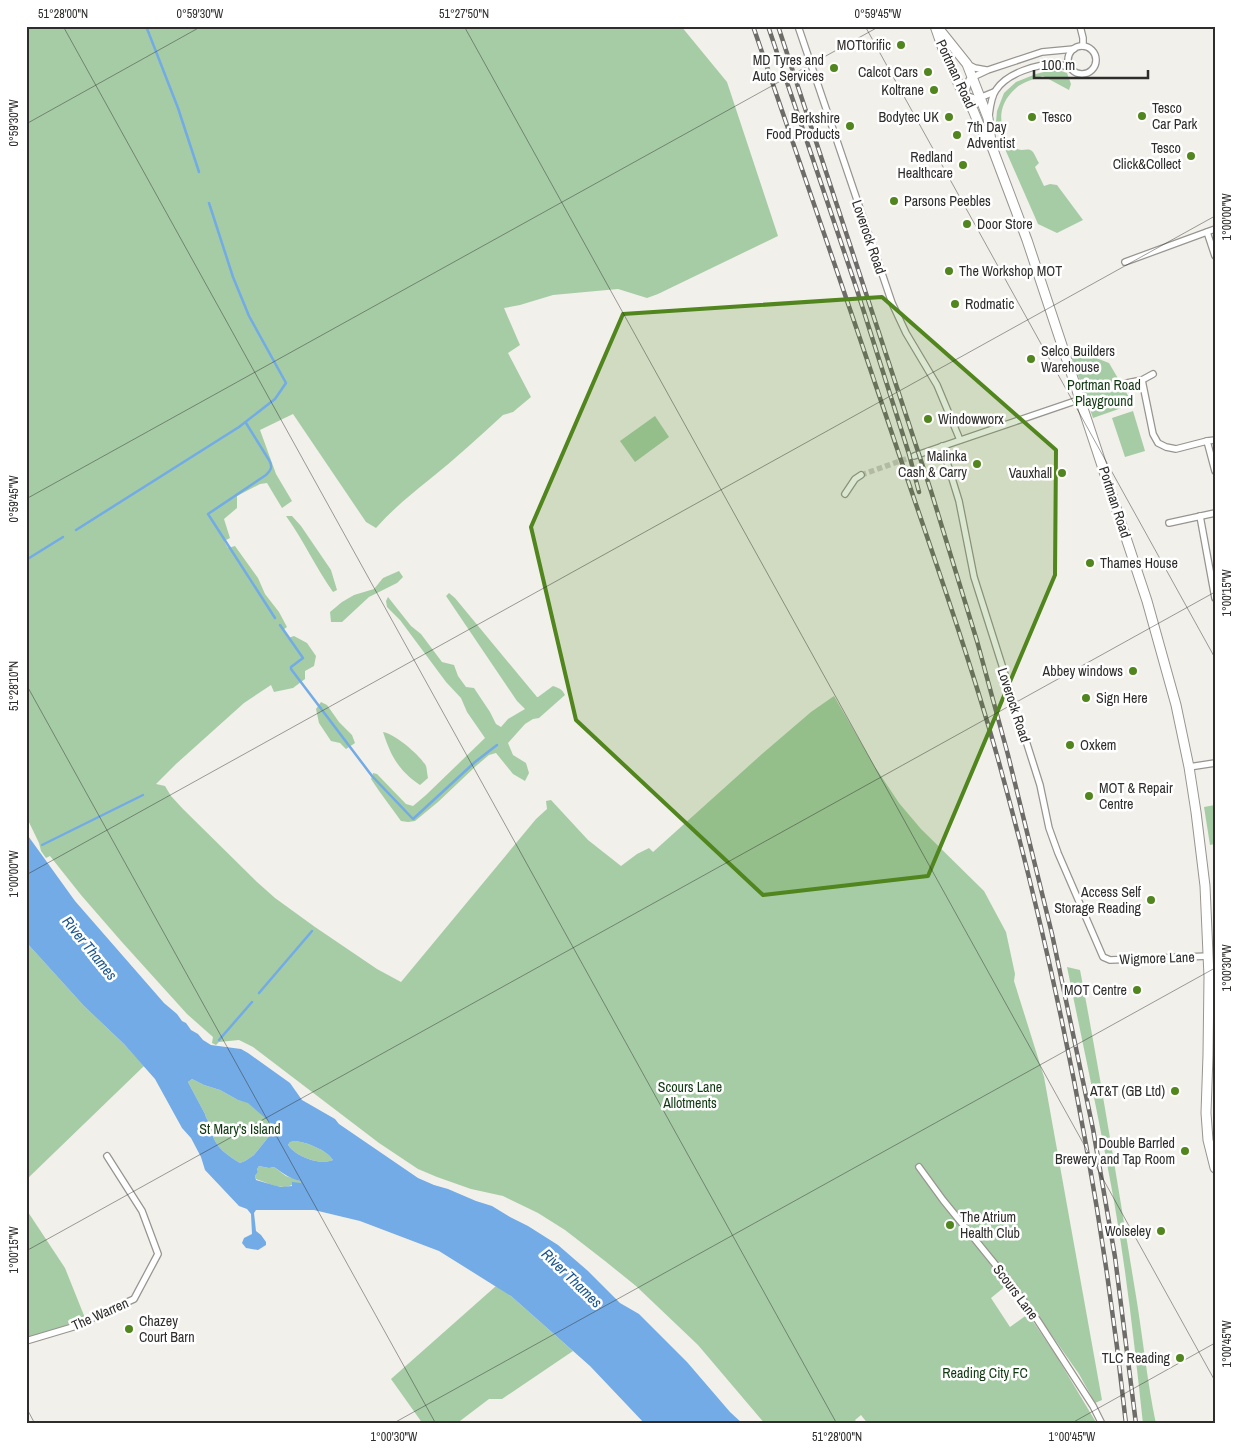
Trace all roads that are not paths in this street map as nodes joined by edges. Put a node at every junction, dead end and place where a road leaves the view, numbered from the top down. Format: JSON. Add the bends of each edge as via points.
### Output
{"nodes":[{"id":1,"x":798,"y":26,"type":"edge"},
{"id":2,"x":936,"y":26,"type":"edge"},
{"id":3,"x":1080,"y":26,"type":"edge"},
{"id":4,"x":1083,"y":46,"type":"junction"},
{"id":5,"x":1074,"y":49,"type":"junction"},
{"id":6,"x":967,"y":64,"type":"junction"},
{"id":7,"x":1070,"y":68,"type":"junction"},
{"id":8,"x":988,"y":70,"type":"junction"},
{"id":9,"x":971,"y":78,"type":"junction"},
{"id":10,"x":994,"y":92,"type":"junction"},
{"id":11,"x":966,"y":95,"type":"junction"},
{"id":12,"x":981,"y":98,"type":"junction"},
{"id":13,"x":988,"y":118,"type":"junction"},
{"id":14,"x":992,"y":147,"type":"junction"},
{"id":15,"x":1215,"y":229,"type":"edge"},
{"id":16,"x":1207,"y":232,"type":"junction"},
{"id":17,"x":1215,"y":256,"type":"edge"},
{"id":18,"x":1125,"y":262,"type":"dead end"},
{"id":19,"x":1152,"y":374,"type":"dead end"},
{"id":20,"x":1142,"y":380,"type":"junction"},
{"id":21,"x":1127,"y":383,"type":"dead end"},
{"id":22,"x":1081,"y":399,"type":"junction"},
{"id":23,"x":960,"y":440,"type":"junction"},
{"id":24,"x":1215,"y":440,"type":"edge"},
{"id":25,"x":1207,"y":442,"type":"junction"},
{"id":26,"x":942,"y":446,"type":"junction"},
{"id":27,"x":914,"y":456,"type":"tunnel mouth"},
{"id":28,"x":1215,"y":471,"type":"edge"},
{"id":29,"x":861,"y":475,"type":"tunnel mouth"},
{"id":30,"x":845,"y":494,"type":"dead end"},
{"id":31,"x":1215,"y":513,"type":"edge"},
{"id":32,"x":1200,"y":516,"type":"junction"},
{"id":33,"x":1169,"y":523,"type":"dead end"},
{"id":34,"x":1215,"y":598,"type":"edge"},
{"id":35,"x":1215,"y":763,"type":"edge"},
{"id":36,"x":1189,"y":767,"type":"junction"},
{"id":37,"x":1209,"y":956,"type":"junction"},
{"id":38,"x":1103,"y":958,"type":"joint"},
{"id":39,"x":107,"y":1156,"type":"dead end"},
{"id":40,"x":918,"y":1167,"type":"dead end"},
{"id":41,"x":1215,"y":1168,"type":"edge"},
{"id":42,"x":26,"y":1340,"type":"edge"},
{"id":43,"x":1102,"y":1424,"type":"edge"}],
"edges":[{"from":1,"to":23,"type":"street","name":"Loverock Road","via":[[892,303],[937,385]]},
{"from":2,"to":6,"type":"street","name":"Portman Road"},
{"from":2,"to":11,"type":"street","name":"Portman Road"},
{"from":3,"to":4,"type":"street"},
{"from":4,"to":5,"type":"street"},
{"from":4,"to":7,"type":"street","via":[[1094,55],[1094,67],[1084,74]]},
{"from":5,"to":7,"type":"street","via":[[1069,56]]},
{"from":5,"to":8,"type":"street","via":[[1042,52]]},
{"from":6,"to":8,"type":"street"},
{"from":6,"to":9,"type":"street","name":"Portman Road"},
{"from":7,"to":10,"type":"street","via":[[1058,64],[1024,70],[1012,75]]},
{"from":8,"to":9,"type":"street"},
{"from":9,"to":11,"type":"street"},
{"from":9,"to":12,"type":"street","name":"Portman Road"},
{"from":10,"to":12,"type":"street"},
{"from":10,"to":13,"type":"street"},
{"from":11,"to":12,"type":"street"},
{"from":11,"to":14,"type":"street","name":"Portman Road"},
{"from":12,"to":13,"type":"street","name":"Portman Road"},
{"from":13,"to":14,"type":"street","name":"Portman Road"},
{"from":14,"to":22,"type":"street","name":"Portman Road"},
{"from":15,"to":16,"type":"street"},
{"from":16,"to":17,"type":"street"},
{"from":16,"to":18,"type":"street"},
{"from":19,"to":20,"type":"street"},
{"from":20,"to":21,"type":"street"},
{"from":20,"to":25,"type":"street","via":[[1158,443],[1176,449]]},
{"from":22,"to":23,"type":"street"},
{"from":22,"to":36,"type":"street","name":"Portman Road","via":[[1157,631]]},
{"from":23,"to":26,"type":"street"},
{"from":24,"to":25,"type":"street"},
{"from":25,"to":28,"type":"street"},
{"from":26,"to":27,"type":"street"},
{"from":26,"to":38,"type":"street","name":"Loverock Road","via":[[959,501],[974,576],[1040,785],[1049,828]]},
{"from":29,"to":30,"type":"street"},
{"from":31,"to":32,"type":"street"},
{"from":32,"to":33,"type":"street"},
{"from":32,"to":34,"type":"street"},
{"from":35,"to":36,"type":"street"},
{"from":36,"to":37,"type":"street","name":"Portman Road","via":[[1202,852]]},
{"from":37,"to":38,"type":"street","name":"Wigmore Lane"},
{"from":37,"to":41,"type":"street","name":"Wigmore Lane","via":[[1206,1113]]},
{"from":39,"to":42,"type":"street","name":"The Warren","via":[[142,1211],[158,1254],[134,1299],[73,1327]]},
{"from":40,"to":43,"type":"street","name":"Scours Lane","via":[[1016,1290]]}]}
